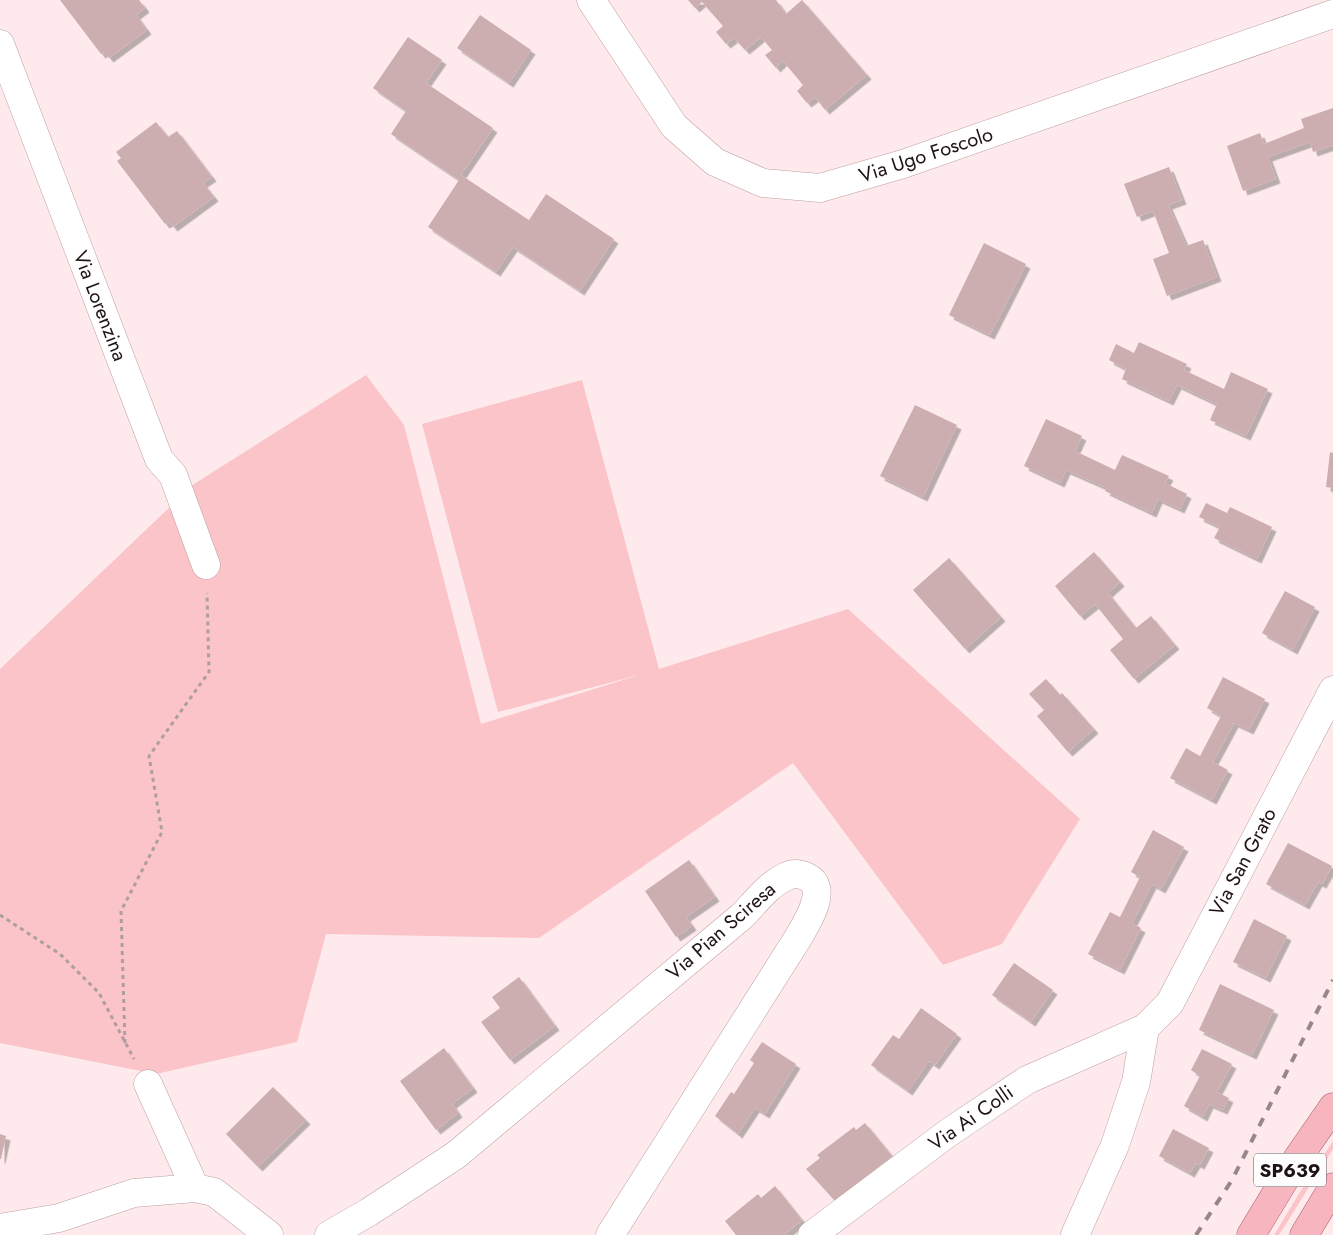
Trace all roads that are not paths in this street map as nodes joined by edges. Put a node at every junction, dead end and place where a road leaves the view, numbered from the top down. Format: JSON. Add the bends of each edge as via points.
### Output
{"nodes":[{"id":1,"x":591,"y":0,"type":"edge"},
{"id":2,"x":1332,"y":16,"type":"edge"},
{"id":3,"x":0,"y":44,"type":"edge"},
{"id":4,"x":206,"y":565,"type":"road end"},
{"id":5,"x":1333,"y":690,"type":"edge"},
{"id":6,"x":1145,"y":1028,"type":"junction"},
{"id":7,"x":148,"y":1084,"type":"road end"},
{"id":8,"x":1333,"y":1107,"type":"edge"},
{"id":9,"x":1333,"y":1187,"type":"edge"},
{"id":10,"x":195,"y":1188,"type":"junction"},
{"id":11,"x":0,"y":1228,"type":"edge"},
{"id":12,"x":269,"y":1235,"type":"edge"},
{"id":13,"x":328,"y":1235,"type":"edge"},
{"id":14,"x":610,"y":1235,"type":"edge"},
{"id":15,"x":812,"y":1235,"type":"edge"},
{"id":16,"x":1075,"y":1235,"type":"edge"},
{"id":17,"x":1251,"y":1235,"type":"edge"},
{"id":18,"x":1304,"y":1235,"type":"edge"}],
"edges":[{"from":1,"to":2,"type":"street","name":"Via Ugo Foscolo","via":[[674,126],[715,162],[763,183],[820,188],[903,164]]},
{"from":3,"to":4,"type":"street","name":"Via Lorenzina","via":[[159,459],[173,475]]},
{"from":5,"to":6,"type":"street","name":"Via San Grato","via":[[1170,1003]]},
{"from":6,"to":15,"type":"street","name":"Via Ai Colli","via":[[1027,1080],[948,1132]]},
{"from":6,"to":16,"type":"street","via":[[1136,1082],[1116,1145]]},
{"from":7,"to":10,"type":"street"},
{"from":8,"to":17,"type":"main road","number":"SP639"},
{"from":9,"to":18,"type":"main road","number":"SP639"},
{"from":10,"to":11,"type":"street","via":[[134,1193],[59,1218]]},
{"from":10,"to":12,"type":"street","via":[[214,1192]]},
{"from":13,"to":14,"type":"street","name":"Via Pian Sciresa","via":[[456,1154],[742,916],[775,883],[799,873],[810,878],[817,891],[814,910]]}]}
